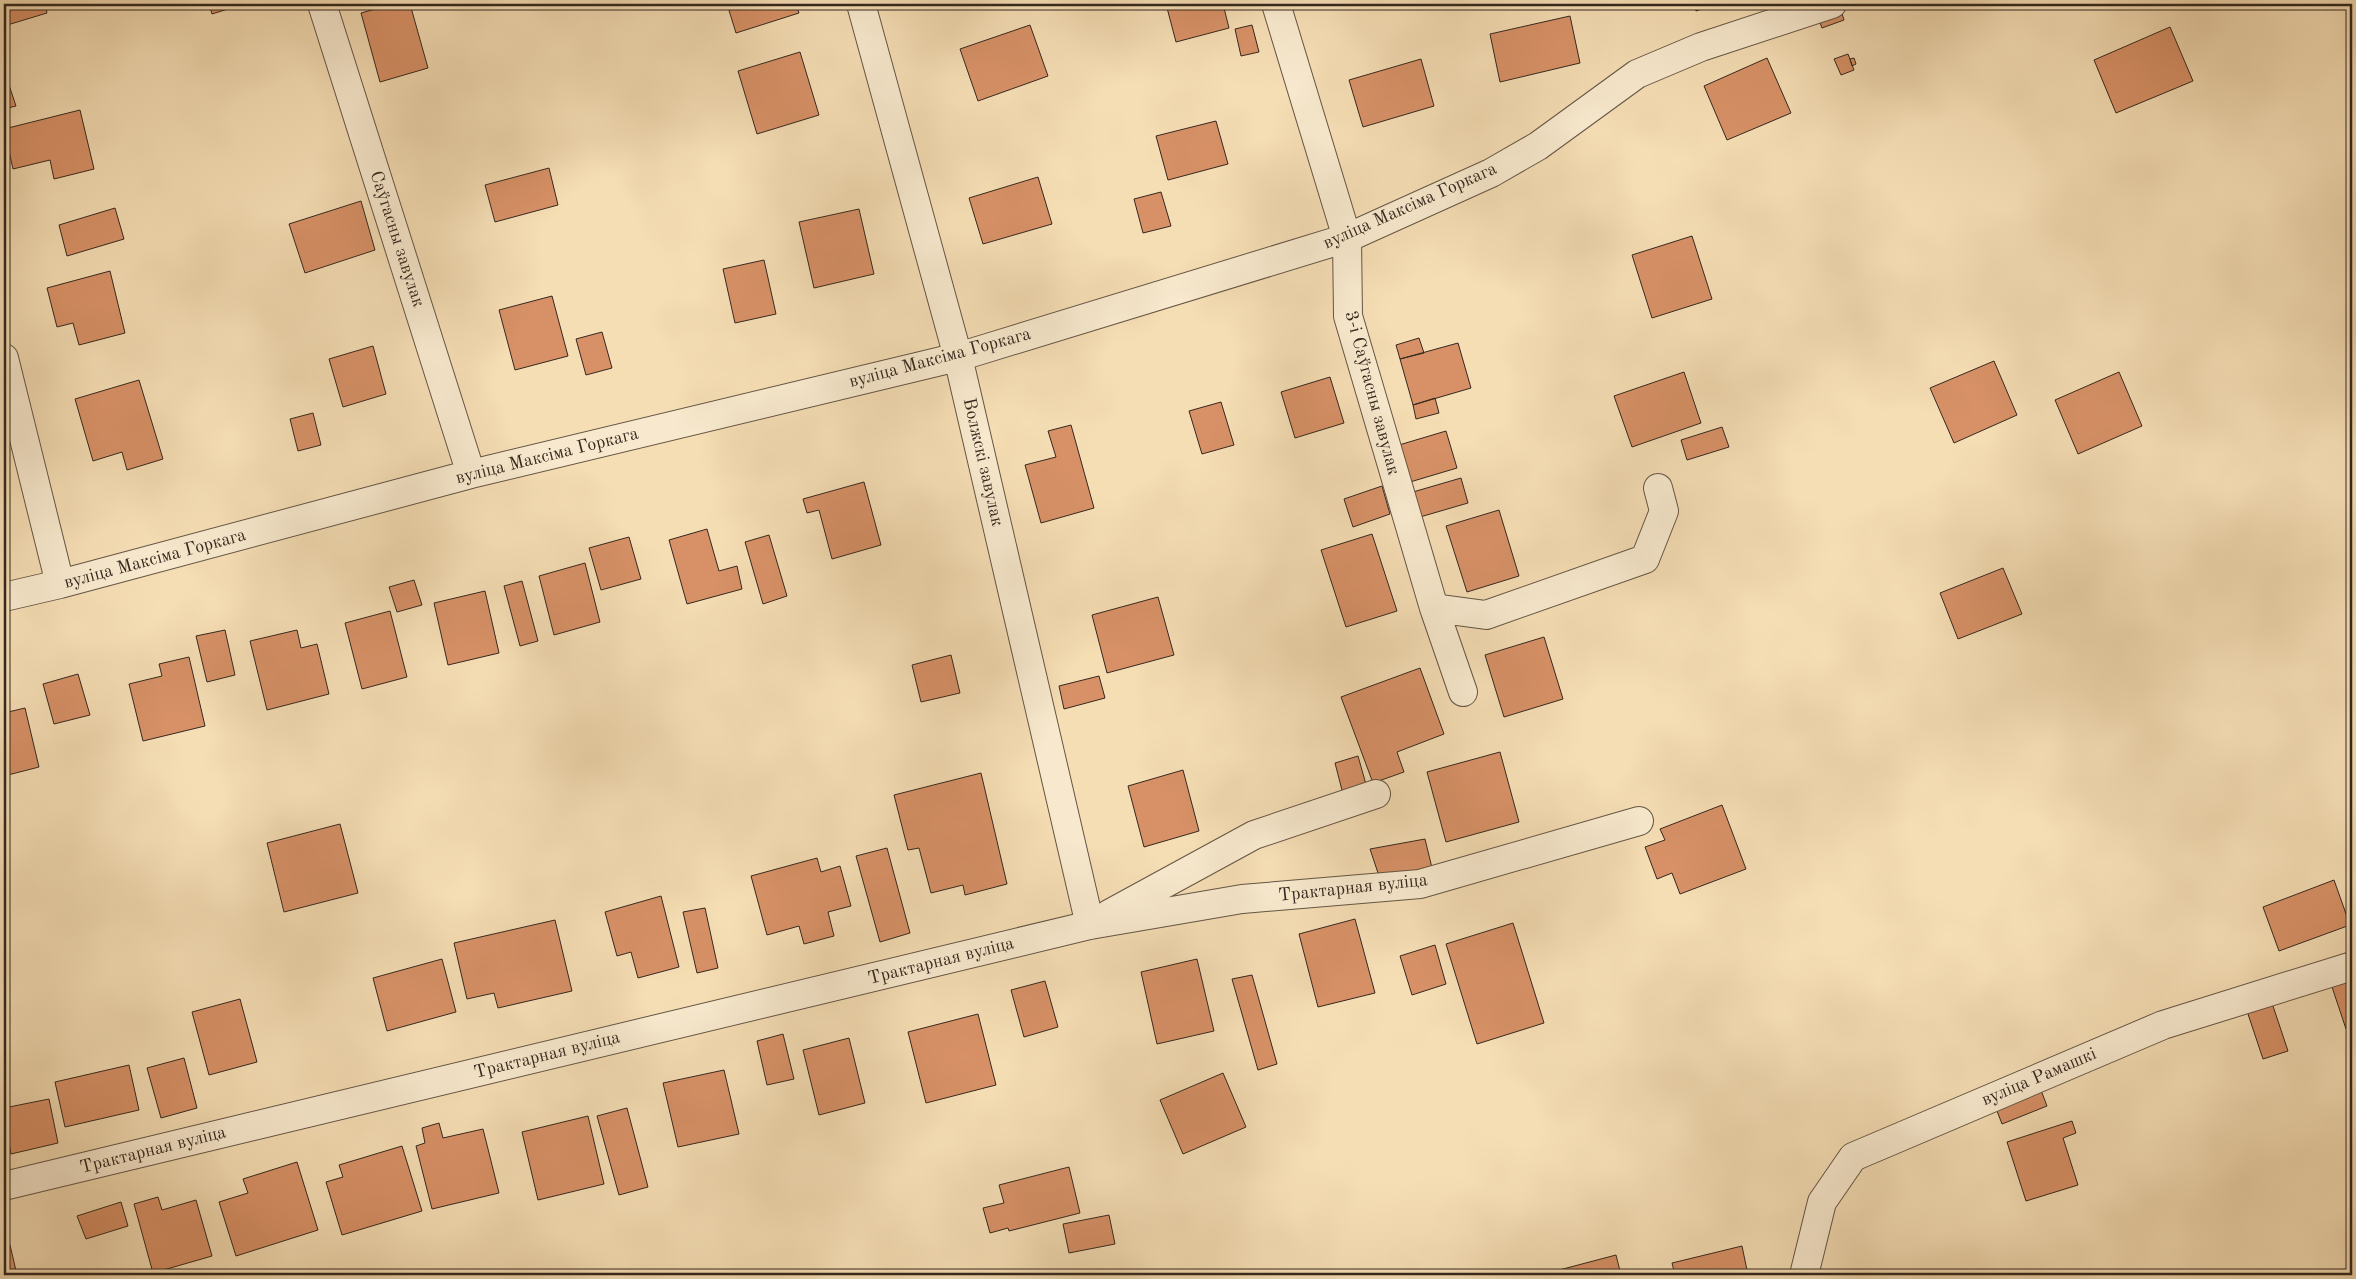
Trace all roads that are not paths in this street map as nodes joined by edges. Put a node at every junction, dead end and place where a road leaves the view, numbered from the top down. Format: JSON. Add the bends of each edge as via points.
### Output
{"nodes":[{"id":1,"x":322,"y":4,"type":"edge"},
{"id":2,"x":861,"y":4,"type":"edge"},
{"id":3,"x":1276,"y":4,"type":"edge"},
{"id":4,"x":1832,"y":4,"type":"edge"},
{"id":5,"x":1347,"y":238,"type":"junction"},
{"id":6,"x":958,"y":357,"type":"junction"},
{"id":7,"x":4,"y":358,"type":"edge"},
{"id":8,"x":471,"y":474,"type":"junction"},
{"id":9,"x":1658,"y":488,"type":"dead end"},
{"id":10,"x":60,"y":584,"type":"junction"},
{"id":11,"x":4,"y":597,"type":"edge"},
{"id":12,"x":1434,"y":608,"type":"junction"},
{"id":13,"x":1463,"y":692,"type":"dead end"},
{"id":14,"x":1376,"y":794,"type":"dead end"},
{"id":15,"x":1640,"y":821,"type":"dead end"},
{"id":16,"x":1090,"y":925,"type":"junction"},
{"id":17,"x":2352,"y":966,"type":"edge"},
{"id":18,"x":4,"y":1186,"type":"edge"},
{"id":19,"x":1804,"y":1275,"type":"edge"}],
"edges":[{"from":1,"to":8,"type":"street","name":"Саўгасны завулак"},
{"from":2,"to":6,"type":"street","name":"Волжскі завулак"},
{"from":3,"to":5,"type":"street","name":"3-і Саўгасны завулак"},
{"from":4,"to":5,"type":"street","name":"вуліца Максіма Горкага","via":[[1701,47],[1637,74],[1538,146],[1507,164]]},
{"from":5,"to":6,"type":"street","name":"вуліца Максіма Горкага"},
{"from":5,"to":12,"type":"street","name":"3-і Саўгасны завулак","via":[[1348,316]]},
{"from":6,"to":8,"type":"street","name":"вуліца Максіма Горкага"},
{"from":6,"to":16,"type":"street","name":"Волжскі завулак"},
{"from":7,"to":10,"type":"street"},
{"from":8,"to":10,"type":"street","name":"вуліца Максіма Горкага"},
{"from":9,"to":12,"type":"street","via":[[1664,511],[1645,559],[1486,615]]},
{"from":10,"to":11,"type":"street","name":"вуліца Максіма Горкага"},
{"from":12,"to":13,"type":"street","name":"3-і Саўгасны завулак"},
{"from":14,"to":16,"type":"street","name":"Трактарная вуліца","via":[[1254,835]]},
{"from":15,"to":16,"type":"street","name":"Трактарная вуліца","via":[[1420,884],[1242,899]]},
{"from":16,"to":18,"type":"street","name":"Трактарная вуліца"},
{"from":17,"to":19,"type":"street","name":"вуліца Рамашкі","via":[[2163,1024],[1853,1157],[1822,1202]]}]}
